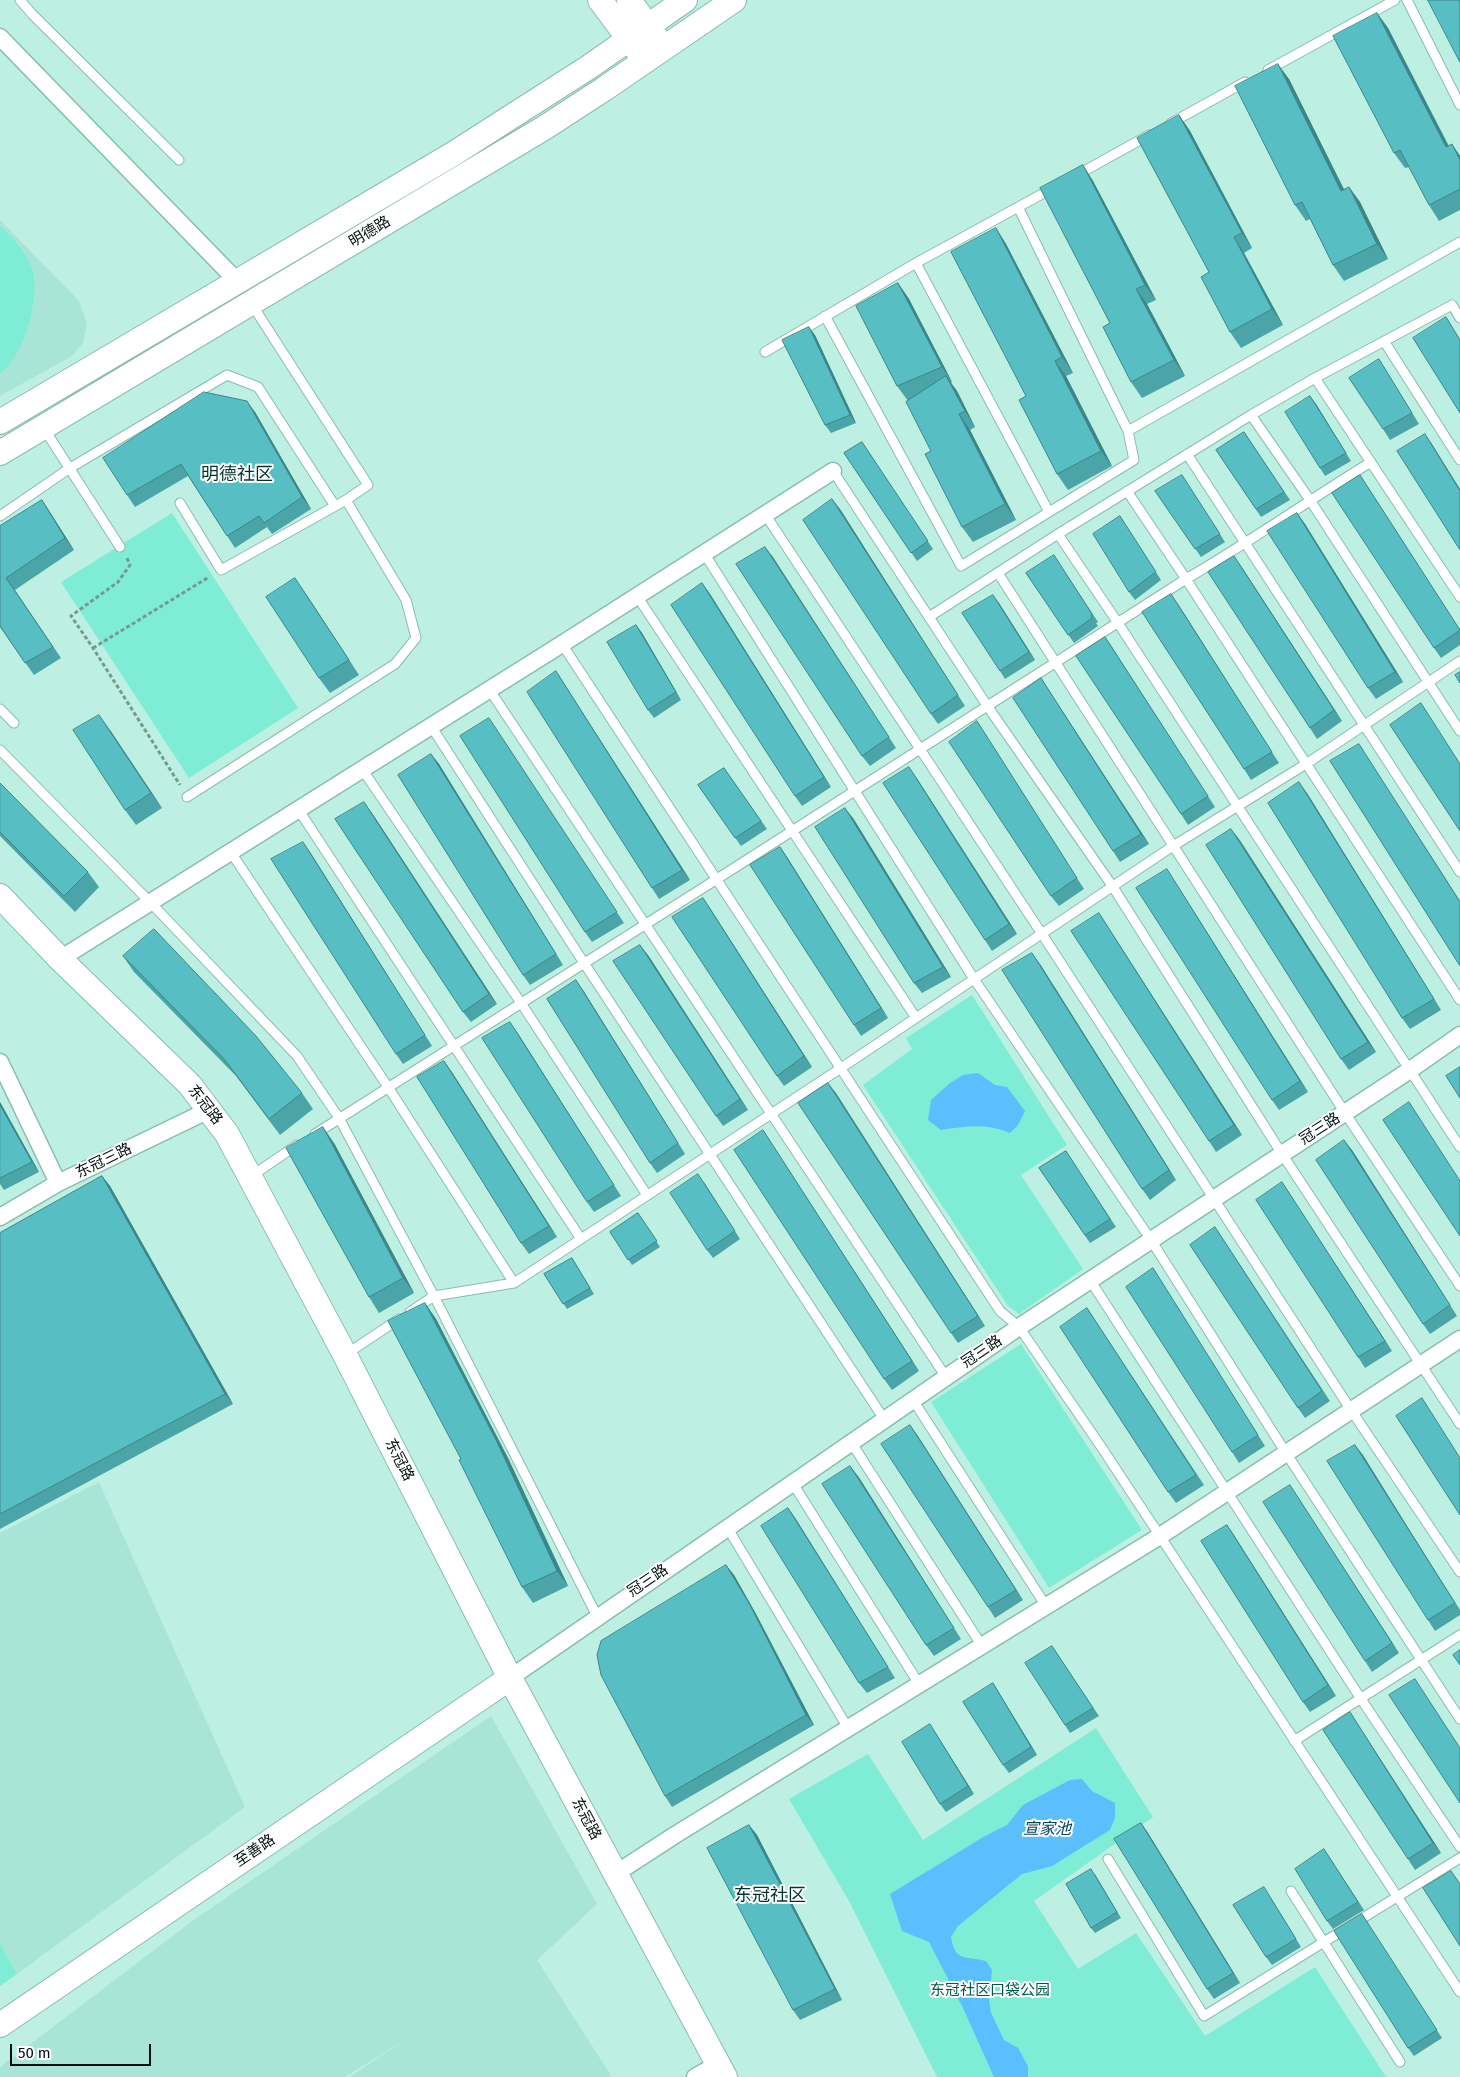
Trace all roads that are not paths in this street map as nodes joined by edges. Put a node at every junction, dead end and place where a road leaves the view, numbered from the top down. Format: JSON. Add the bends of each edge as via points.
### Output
{"nodes":[{"id":1,"x":20,"y":0,"type":"edge"},
{"id":2,"x":600,"y":0,"type":"edge"},
{"id":3,"x":629,"y":0,"type":"edge"},
{"id":4,"x":685,"y":0,"type":"edge"},
{"id":5,"x":734,"y":0,"type":"edge"},
{"id":6,"x":1395,"y":0,"type":"edge"},
{"id":7,"x":1407,"y":0,"type":"edge"},
{"id":8,"x":638,"y":33,"type":"junction"},
{"id":9,"x":0,"y":38,"type":"edge"},
{"id":10,"x":654,"y":55,"type":"junction"},
{"id":11,"x":1460,"y":104,"type":"edge"},
{"id":12,"x":1163,"y":127,"type":"edge"},
{"id":13,"x":1155,"y":132,"type":"edge"},
{"id":14,"x":178,"y":160,"type":"dead end"},
{"id":15,"x":1069,"y":179,"type":"edge"},
{"id":16,"x":1060,"y":184,"type":"edge"},
{"id":17,"x":1018,"y":207,"type":"junction"},
{"id":18,"x":1460,"y":242,"type":"edge"},
{"id":19,"x":916,"y":263,"type":"junction"},
{"id":20,"x":237,"y":281,"type":"junction"},
{"id":21,"x":251,"y":303,"type":"junction"},
{"id":22,"x":825,"y":316,"type":"junction"},
{"id":23,"x":1460,"y":318,"type":"edge"},
{"id":24,"x":1384,"y":341,"type":"junction"},
{"id":25,"x":765,"y":352,"type":"dead end"},
{"id":26,"x":1315,"y":378,"type":"junction"},
{"id":27,"x":1251,"y":415,"type":"junction"},
{"id":28,"x":0,"y":422,"type":"edge"},
{"id":29,"x":43,"y":427,"type":"junction"},
{"id":30,"x":1128,"y":431,"type":"junction"},
{"id":31,"x":0,"y":453,"type":"edge"},
{"id":32,"x":1187,"y":454,"type":"junction"},
{"id":33,"x":1460,"y":460,"type":"edge"},
{"id":34,"x":1371,"y":462,"type":"junction"},
{"id":35,"x":70,"y":468,"type":"junction"},
{"id":36,"x":832,"y":471,"type":"joint"},
{"id":37,"x":1127,"y":491,"type":"junction"},
{"id":38,"x":346,"y":500,"type":"junction"},
{"id":39,"x":1310,"y":500,"type":"junction"},
{"id":40,"x":180,"y":504,"type":"dead end"},
{"id":41,"x":335,"y":506,"type":"junction"},
{"id":42,"x":1049,"y":512,"type":"junction"},
{"id":43,"x":764,"y":514,"type":"junction"},
{"id":44,"x":0,"y":516,"type":"edge"},
{"id":45,"x":1058,"y":534,"type":"junction"},
{"id":46,"x":1246,"y":544,"type":"junction"},
{"id":47,"x":120,"y":546,"type":"road end"},
{"id":48,"x":704,"y":553,"type":"junction"},
{"id":49,"x":998,"y":573,"type":"junction"},
{"id":50,"x":1186,"y":578,"type":"junction"},
{"id":51,"x":637,"y":596,"type":"junction"},
{"id":52,"x":1460,"y":597,"type":"edge"},
{"id":53,"x":929,"y":617,"type":"junction"},
{"id":54,"x":1118,"y":623,"type":"junction"},
{"id":55,"x":562,"y":644,"type":"junction"},
{"id":56,"x":1460,"y":661,"type":"edge"},
{"id":57,"x":1056,"y":663,"type":"junction"},
{"id":58,"x":1428,"y":681,"type":"junction"},
{"id":59,"x":489,"y":689,"type":"junction"},
{"id":60,"x":988,"y":707,"type":"junction"},
{"id":61,"x":0,"y":709,"type":"edge"},
{"id":62,"x":14,"y":723,"type":"dead end"},
{"id":63,"x":1364,"y":724,"type":"junction"},
{"id":64,"x":431,"y":726,"type":"junction"},
{"id":65,"x":1460,"y":731,"type":"edge"},
{"id":66,"x":921,"y":749,"type":"junction"},
{"id":67,"x":0,"y":750,"type":"edge"},
{"id":68,"x":1306,"y":764,"type":"junction"},
{"id":69,"x":362,"y":769,"type":"junction"},
{"id":70,"x":856,"y":790,"type":"junction"},
{"id":71,"x":187,"y":797,"type":"road end"},
{"id":72,"x":1237,"y":806,"type":"junction"},
{"id":73,"x":298,"y":809,"type":"junction"},
{"id":74,"x":793,"y":831,"type":"junction"},
{"id":75,"x":1173,"y":846,"type":"junction"},
{"id":76,"x":230,"y":851,"type":"junction"},
{"id":77,"x":1460,"y":872,"type":"edge"},
{"id":78,"x":717,"y":879,"type":"junction"},
{"id":79,"x":1113,"y":887,"type":"junction"},
{"id":80,"x":0,"y":896,"type":"edge"},
{"id":81,"x":149,"y":902,"type":"junction"},
{"id":82,"x":645,"y":925,"type":"junction"},
{"id":83,"x":1042,"y":934,"type":"junction"},
{"id":84,"x":60,"y":958,"type":"junction"},
{"id":85,"x":584,"y":963,"type":"junction"},
{"id":86,"x":974,"y":979,"type":"junction"},
{"id":87,"x":1460,"y":1000,"type":"edge"},
{"id":88,"x":521,"y":1003,"type":"junction"},
{"id":89,"x":916,"y":1018,"type":"junction"},
{"id":90,"x":1460,"y":1035,"type":"edge"},
{"id":91,"x":454,"y":1045,"type":"junction"},
{"id":92,"x":0,"y":1062,"type":"edge"},
{"id":93,"x":841,"y":1068,"type":"junction"},
{"id":94,"x":1410,"y":1070,"type":"junction"},
{"id":95,"x":388,"y":1087,"type":"junction"},
{"id":96,"x":210,"y":1110,"type":"junction"},
{"id":97,"x":1345,"y":1113,"type":"junction"},
{"id":98,"x":770,"y":1114,"type":"junction"},
{"id":99,"x":339,"y":1118,"type":"junction"},
{"id":100,"x":1460,"y":1147,"type":"edge"},
{"id":101,"x":710,"y":1154,"type":"junction"},
{"id":102,"x":1282,"y":1154,"type":"junction"},
{"id":103,"x":250,"y":1177,"type":"junction"},
{"id":104,"x":58,"y":1183,"type":"junction"},
{"id":105,"x":647,"y":1195,"type":"junction"},
{"id":106,"x":1215,"y":1198,"type":"junction"},
{"id":107,"x":0,"y":1216,"type":"edge"},
{"id":108,"x":581,"y":1238,"type":"junction"},
{"id":109,"x":1151,"y":1240,"type":"junction"},
{"id":110,"x":1090,"y":1280,"type":"junction"},
{"id":111,"x":514,"y":1283,"type":"junction"},
{"id":112,"x":1460,"y":1286,"type":"edge"},
{"id":113,"x":434,"y":1296,"type":"junction"},
{"id":114,"x":1019,"y":1327,"type":"junction"},
{"id":115,"x":1460,"y":1339,"type":"edge"},
{"id":116,"x":345,"y":1355,"type":"junction"},
{"id":117,"x":1422,"y":1364,"type":"junction"},
{"id":118,"x":946,"y":1377,"type":"junction"},
{"id":119,"x":913,"y":1400,"type":"junction"},
{"id":120,"x":1351,"y":1410,"type":"junction"},
{"id":121,"x":884,"y":1419,"type":"junction"},
{"id":122,"x":1460,"y":1424,"type":"edge"},
{"id":123,"x":851,"y":1442,"type":"junction"},
{"id":124,"x":1286,"y":1453,"type":"junction"},
{"id":125,"x":792,"y":1482,"type":"junction"},
{"id":126,"x":1227,"y":1492,"type":"junction"},
{"id":127,"x":727,"y":1527,"type":"junction"},
{"id":128,"x":1160,"y":1536,"type":"junction"},
{"id":129,"x":1460,"y":1572,"type":"edge"},
{"id":130,"x":1046,"y":1606,"type":"junction"},
{"id":131,"x":598,"y":1616,"type":"junction"},
{"id":132,"x":1460,"y":1634,"type":"edge"},
{"id":133,"x":982,"y":1646,"type":"junction"},
{"id":134,"x":1421,"y":1660,"type":"junction"},
{"id":135,"x":510,"y":1678,"type":"junction"},
{"id":136,"x":919,"y":1684,"type":"junction"},
{"id":137,"x":1361,"y":1699,"type":"junction"},
{"id":138,"x":1460,"y":1719,"type":"edge"},
{"id":139,"x":848,"y":1728,"type":"junction"},
{"id":140,"x":1294,"y":1741,"type":"junction"},
{"id":141,"x":1460,"y":1847,"type":"edge"},
{"id":142,"x":1460,"y":1858,"type":"edge"},
{"id":143,"x":1108,"y":1859,"type":"dead end"},
{"id":144,"x":615,"y":1874,"type":"junction"},
{"id":145,"x":1291,"y":1891,"type":"dead end"},
{"id":146,"x":1398,"y":1898,"type":"junction"},
{"id":147,"x":1324,"y":1942,"type":"junction"},
{"id":148,"x":1460,"y":1992,"type":"edge"},
{"id":149,"x":0,"y":2025,"type":"edge"},
{"id":150,"x":1400,"y":2062,"type":"dead end"},
{"id":151,"x":722,"y":2071,"type":"edge"},
{"id":152,"x":695,"y":2077,"type":"edge"}],
"edges":[{"from":1,"to":14,"type":"lane"},
{"from":2,"to":8,"type":"street"},
{"from":3,"to":8,"type":"street"},
{"from":4,"to":8,"type":"street","name":"明德路"},
{"from":5,"to":10,"type":"street","name":"明德路"},
{"from":6,"to":12,"type":"lane"},
{"from":7,"to":11,"type":"lane"},
{"from":8,"to":10,"type":"street"},
{"from":8,"to":20,"type":"street","name":"明德路","via":[[453,154]]},
{"from":9,"to":20,"type":"street"},
{"from":10,"to":21,"type":"street","name":"明德路","via":[[544,128]]},
{"from":13,"to":15,"type":"lane"},
{"from":16,"to":17,"type":"lane"},
{"from":17,"to":19,"type":"lane"},
{"from":17,"to":30,"type":"lane"},
{"from":18,"to":30,"type":"lane"},
{"from":19,"to":22,"type":"lane"},
{"from":19,"to":42,"type":"lane"},
{"from":20,"to":28,"type":"street","name":"明德路"},
{"from":21,"to":29,"type":"street","name":"明德路"},
{"from":21,"to":38,"type":"lane","via":[[368,485]]},
{"from":22,"to":25,"type":"lane"},
{"from":22,"to":42,"type":"lane","via":[[961,566]]},
{"from":23,"to":24,"type":"lane","via":[[1452,305]]},
{"from":24,"to":26,"type":"lane"},
{"from":24,"to":33,"type":"lane"},
{"from":26,"to":27,"type":"lane"},
{"from":26,"to":34,"type":"lane"},
{"from":27,"to":32,"type":"lane"},
{"from":27,"to":39,"type":"lane"},
{"from":29,"to":31,"type":"street","name":"明德路"},
{"from":29,"to":35,"type":"lane"},
{"from":30,"to":42,"type":"lane","via":[[1134,460]]},
{"from":32,"to":37,"type":"lane"},
{"from":32,"to":46,"type":"lane"},
{"from":34,"to":39,"type":"lane"},
{"from":34,"to":52,"type":"lane"},
{"from":35,"to":41,"type":"lane","via":[[227,375],[258,387]]},
{"from":35,"to":44,"type":"lane"},
{"from":35,"to":47,"type":"lane"},
{"from":36,"to":43,"type":"street"},
{"from":36,"to":53,"type":"lane"},
{"from":37,"to":45,"type":"lane"},
{"from":37,"to":50,"type":"lane"},
{"from":38,"to":41,"type":"lane"},
{"from":38,"to":71,"type":"lane","via":[[406,600],[416,638],[395,664]]},
{"from":39,"to":46,"type":"lane"},
{"from":39,"to":58,"type":"lane"},
{"from":40,"to":41,"type":"lane","via":[[221,570]]},
{"from":43,"to":48,"type":"street"},
{"from":43,"to":66,"type":"lane"},
{"from":45,"to":49,"type":"lane"},
{"from":45,"to":54,"type":"lane"},
{"from":46,"to":50,"type":"lane"},
{"from":46,"to":63,"type":"lane"},
{"from":48,"to":51,"type":"street"},
{"from":48,"to":70,"type":"lane"},
{"from":49,"to":53,"type":"lane"},
{"from":49,"to":57,"type":"lane"},
{"from":50,"to":54,"type":"lane"},
{"from":50,"to":68,"type":"lane"},
{"from":51,"to":55,"type":"street"},
{"from":51,"to":74,"type":"lane"},
{"from":53,"to":60,"type":"lane"},
{"from":54,"to":57,"type":"lane"},
{"from":54,"to":72,"type":"lane"},
{"from":55,"to":59,"type":"street"},
{"from":55,"to":78,"type":"lane"},
{"from":56,"to":58,"type":"lane"},
{"from":57,"to":60,"type":"lane"},
{"from":57,"to":75,"type":"lane"},
{"from":58,"to":63,"type":"lane"},
{"from":58,"to":65,"type":"lane"},
{"from":59,"to":64,"type":"street"},
{"from":59,"to":82,"type":"lane"},
{"from":60,"to":66,"type":"lane"},
{"from":60,"to":79,"type":"lane"},
{"from":61,"to":62,"type":"lane"},
{"from":63,"to":68,"type":"lane"},
{"from":63,"to":77,"type":"lane"},
{"from":64,"to":69,"type":"street"},
{"from":64,"to":85,"type":"lane"},
{"from":66,"to":70,"type":"lane"},
{"from":66,"to":83,"type":"lane"},
{"from":67,"to":81,"type":"lane"},
{"from":68,"to":72,"type":"lane"},
{"from":68,"to":87,"type":"lane"},
{"from":69,"to":73,"type":"street"},
{"from":69,"to":88,"type":"lane"},
{"from":70,"to":74,"type":"lane"},
{"from":70,"to":86,"type":"lane"},
{"from":72,"to":75,"type":"lane"},
{"from":72,"to":94,"type":"lane"},
{"from":73,"to":76,"type":"street"},
{"from":73,"to":91,"type":"lane"},
{"from":74,"to":78,"type":"lane"},
{"from":74,"to":89,"type":"lane"},
{"from":75,"to":79,"type":"lane"},
{"from":75,"to":97,"type":"lane"},
{"from":76,"to":81,"type":"street"},
{"from":76,"to":95,"type":"lane"},
{"from":78,"to":82,"type":"lane"},
{"from":78,"to":93,"type":"lane"},
{"from":79,"to":83,"type":"lane"},
{"from":79,"to":102,"type":"lane"},
{"from":80,"to":84,"type":"street","name":"东冠路"},
{"from":81,"to":84,"type":"street"},
{"from":81,"to":99,"type":"lane","via":[[298,1056]]},
{"from":82,"to":85,"type":"lane"},
{"from":82,"to":98,"type":"lane"},
{"from":83,"to":86,"type":"lane"},
{"from":83,"to":106,"type":"lane"},
{"from":84,"to":96,"type":"street","name":"东冠路","via":[[190,1085]]},
{"from":85,"to":88,"type":"lane"},
{"from":85,"to":101,"type":"lane"},
{"from":86,"to":89,"type":"lane"},
{"from":86,"to":109,"type":"lane"},
{"from":88,"to":91,"type":"lane"},
{"from":88,"to":105,"type":"lane"},
{"from":89,"to":93,"type":"lane"},
{"from":90,"to":94,"type":"street","name":"冠三路"},
{"from":91,"to":95,"type":"lane"},
{"from":91,"to":108,"type":"lane"},
{"from":92,"to":104,"type":"street"},
{"from":93,"to":98,"type":"lane"},
{"from":93,"to":114,"type":"lane","via":[[1000,1311]]},
{"from":94,"to":97,"type":"street","name":"冠三路"},
{"from":94,"to":100,"type":"lane"},
{"from":95,"to":99,"type":"lane"},
{"from":95,"to":111,"type":"lane"},
{"from":96,"to":103,"type":"street","name":"东冠路"},
{"from":96,"to":104,"type":"street","name":"东冠三路"},
{"from":97,"to":102,"type":"street","name":"冠三路"},
{"from":97,"to":112,"type":"lane"},
{"from":98,"to":101,"type":"lane"},
{"from":98,"to":118,"type":"lane"},
{"from":99,"to":103,"type":"lane"},
{"from":99,"to":113,"type":"lane"},
{"from":101,"to":105,"type":"lane"},
{"from":101,"to":121,"type":"lane"},
{"from":102,"to":106,"type":"street","name":"冠三路"},
{"from":102,"to":117,"type":"lane"},
{"from":103,"to":116,"type":"street","name":"东冠路"},
{"from":104,"to":107,"type":"street","name":"东冠三路"},
{"from":105,"to":108,"type":"lane"},
{"from":106,"to":109,"type":"street","name":"冠三路"},
{"from":106,"to":120,"type":"lane"},
{"from":108,"to":111,"type":"lane"},
{"from":109,"to":110,"type":"street","name":"冠三路"},
{"from":109,"to":124,"type":"lane"},
{"from":110,"to":114,"type":"street","name":"冠三路"},
{"from":110,"to":126,"type":"lane"},
{"from":111,"to":113,"type":"lane"},
{"from":113,"to":116,"type":"lane"},
{"from":113,"to":131,"type":"lane"},
{"from":114,"to":118,"type":"street","name":"冠三路"},
{"from":114,"to":128,"type":"lane"},
{"from":115,"to":117,"type":"street"},
{"from":116,"to":135,"type":"street","name":"东冠路"},
{"from":117,"to":120,"type":"street"},
{"from":117,"to":122,"type":"lane"},
{"from":118,"to":119,"type":"street","name":"冠三路"},
{"from":119,"to":121,"type":"street","name":"冠三路"},
{"from":119,"to":130,"type":"lane"},
{"from":120,"to":124,"type":"street"},
{"from":120,"to":129,"type":"lane"},
{"from":121,"to":123,"type":"street","name":"冠三路"},
{"from":123,"to":125,"type":"street","name":"冠三路"},
{"from":123,"to":133,"type":"lane"},
{"from":124,"to":126,"type":"street"},
{"from":124,"to":134,"type":"lane"},
{"from":125,"to":127,"type":"street","name":"冠三路"},
{"from":125,"to":136,"type":"lane"},
{"from":126,"to":128,"type":"street"},
{"from":126,"to":137,"type":"lane"},
{"from":127,"to":131,"type":"street","name":"冠三路"},
{"from":127,"to":139,"type":"lane"},
{"from":128,"to":130,"type":"street"},
{"from":128,"to":140,"type":"lane"},
{"from":130,"to":133,"type":"street"},
{"from":131,"to":135,"type":"street","name":"冠三路"},
{"from":132,"to":134,"type":"lane"},
{"from":133,"to":136,"type":"street"},
{"from":134,"to":137,"type":"lane"},
{"from":134,"to":138,"type":"lane"},
{"from":135,"to":144,"type":"street","name":"东冠路"},
{"from":135,"to":149,"type":"street","name":"至善路"},
{"from":136,"to":139,"type":"street"},
{"from":137,"to":140,"type":"lane"},
{"from":137,"to":141,"type":"lane"},
{"from":139,"to":144,"type":"street"},
{"from":140,"to":146,"type":"lane"},
{"from":142,"to":146,"type":"lane"},
{"from":143,"to":147,"type":"lane","via":[[1204,2016]]},
{"from":144,"to":151,"type":"street","name":"东冠路"},
{"from":145,"to":147,"type":"lane"},
{"from":146,"to":147,"type":"lane"},
{"from":146,"to":148,"type":"lane"},
{"from":147,"to":150,"type":"lane"},
{"from":151,"to":152,"type":"street"}]}
